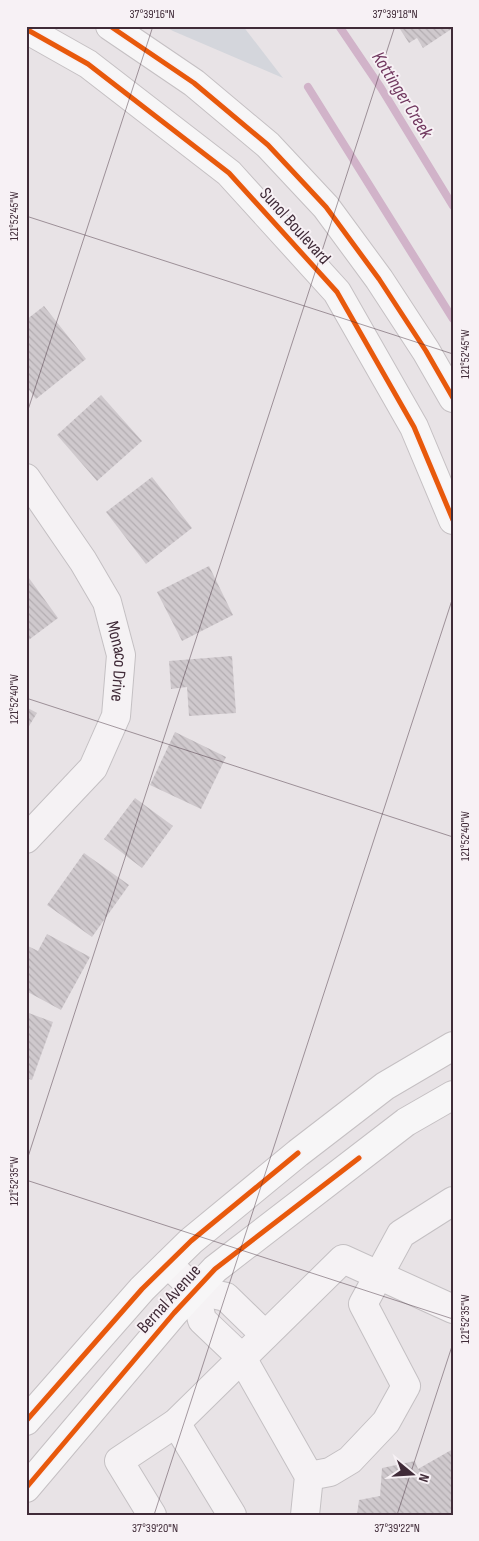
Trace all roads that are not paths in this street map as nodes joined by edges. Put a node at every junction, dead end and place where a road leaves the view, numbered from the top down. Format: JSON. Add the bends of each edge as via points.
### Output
{"nodes":[{"id":1,"x":110,"y":26,"type":"edge"},
{"id":2,"x":26,"y":29,"type":"edge"},
{"id":3,"x":453,"y":398,"type":"edge"},
{"id":4,"x":26,"y":478,"type":"edge"},
{"id":5,"x":453,"y":520,"type":"edge"},
{"id":6,"x":26,"y":839,"type":"edge"},
{"id":7,"x":453,"y":1046,"type":"edge"},
{"id":8,"x":453,"y":1096,"type":"edge"},
{"id":9,"x":453,"y":1201,"type":"edge"},
{"id":10,"x":168,"y":1264,"type":"junction"},
{"id":11,"x":378,"y":1275,"type":"junction"},
{"id":12,"x":195,"y":1290,"type":"junction"},
{"id":13,"x":453,"y":1309,"type":"edge"},
{"id":14,"x":265,"y":1336,"type":"junction"},
{"id":15,"x":242,"y":1358,"type":"junction"},
{"id":16,"x":26,"y":1422,"type":"edge"},
{"id":17,"x":176,"y":1423,"type":"junction"},
{"id":18,"x":309,"y":1476,"type":"junction"},
{"id":19,"x":26,"y":1488,"type":"edge"},
{"id":20,"x":152,"y":1515,"type":"edge"},
{"id":21,"x":232,"y":1515,"type":"edge"},
{"id":22,"x":305,"y":1515,"type":"edge"}],
"edges":[{"from":1,"to":3,"type":"main road","name":"Sunol Boulevard","via":[[194,83],[268,145],[326,207],[378,278]]},
{"from":2,"to":5,"type":"main road","name":"Sunol Boulevard","via":[[88,64],[229,173],[336,292],[414,427]]},
{"from":4,"to":6,"type":"street","name":"Monaco Drive","via":[[107,602],[121,654],[116,716],[93,768]]},
{"from":7,"to":10,"type":"main road","name":"Bernal Avenue","via":[[363,1102]]},
{"from":8,"to":12,"type":"main road","name":"Bernal Avenue","via":[[406,1122],[215,1268]]},
{"from":9,"to":11,"type":"street","via":[[401,1234]]},
{"from":10,"to":12,"type":"street"},
{"from":10,"to":16,"type":"main road","name":"Bernal Avenue","via":[[142,1289]]},
{"from":11,"to":13,"type":"street"},
{"from":11,"to":14,"type":"street","via":[[344,1259]]},
{"from":11,"to":18,"type":"street","via":[[363,1304],[406,1386],[386,1422],[350,1460],[330,1472]]},
{"from":12,"to":14,"type":"street","via":[[226,1297]]},
{"from":12,"to":15,"type":"street","via":[[202,1320]]},
{"from":12,"to":19,"type":"main road","name":"Bernal Avenue"},
{"from":14,"to":15,"type":"street"},
{"from":15,"to":17,"type":"street"},
{"from":15,"to":18,"type":"street"},
{"from":17,"to":20,"type":"street","via":[[119,1461]]},
{"from":17,"to":21,"type":"street"},
{"from":18,"to":22,"type":"street"}]}
